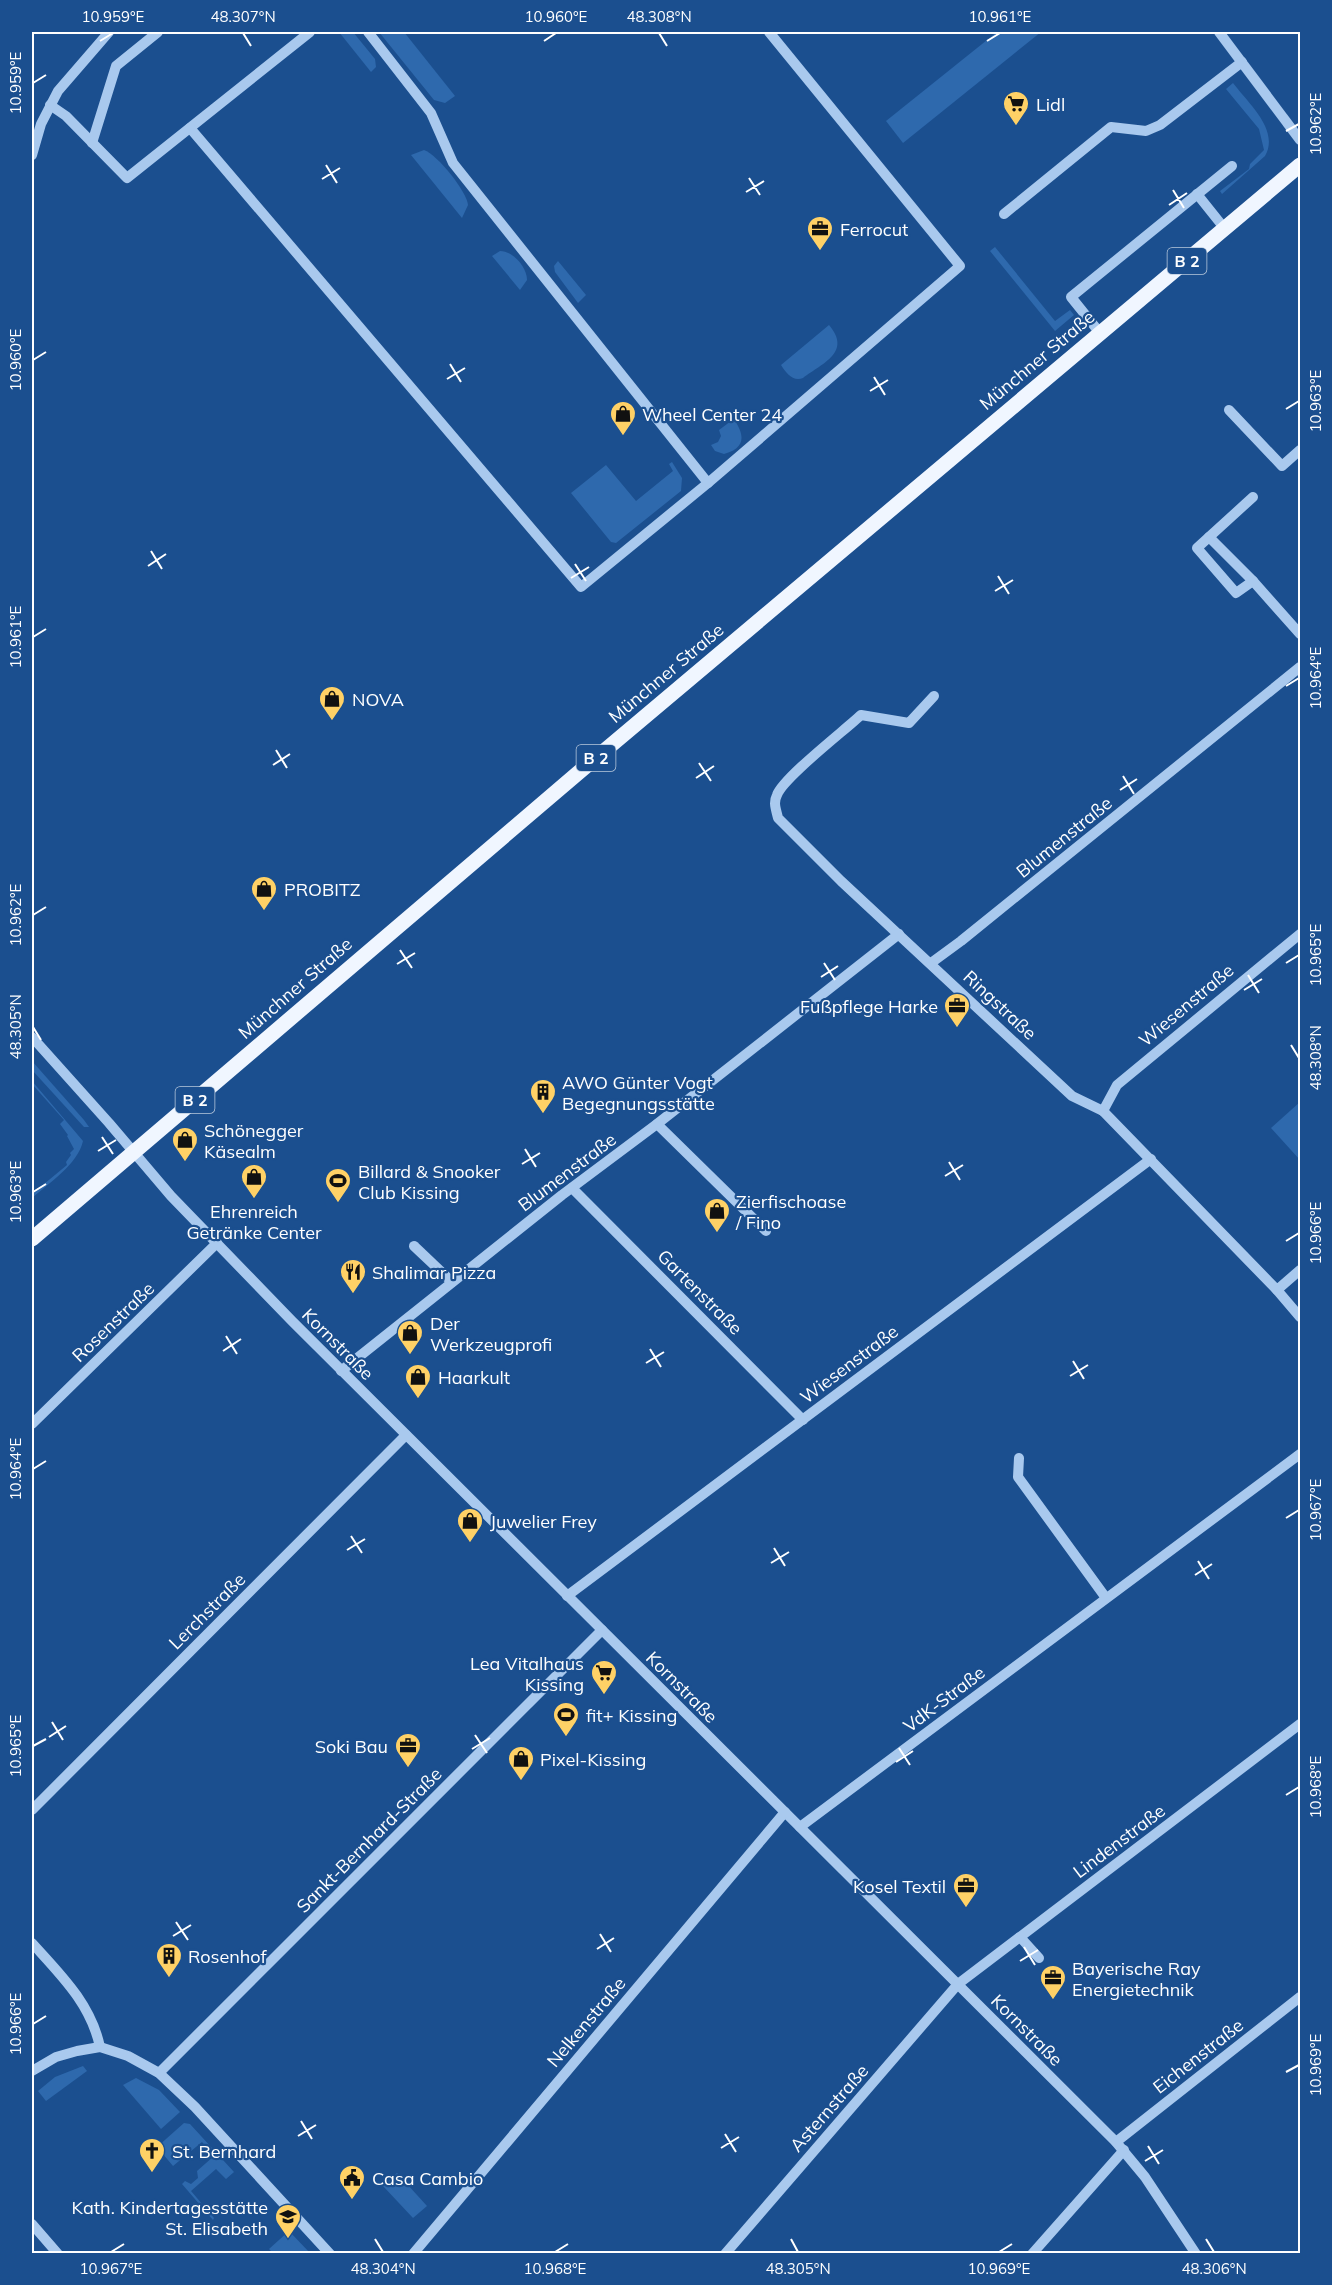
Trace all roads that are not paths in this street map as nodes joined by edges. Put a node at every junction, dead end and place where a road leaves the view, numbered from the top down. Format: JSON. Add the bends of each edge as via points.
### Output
{"nodes":[{"id":1,"x":109,"y":32,"type":"edge"},
{"id":2,"x":158,"y":32,"type":"edge"},
{"id":3,"x":310,"y":32,"type":"edge"},
{"id":4,"x":368,"y":32,"type":"edge"},
{"id":5,"x":769,"y":32,"type":"edge"},
{"id":6,"x":1219,"y":32,"type":"edge"},
{"id":7,"x":1242,"y":62,"type":"junction"},
{"id":8,"x":50,"y":105,"type":"junction"},
{"id":9,"x":190,"y":128,"type":"junction"},
{"id":10,"x":1300,"y":140,"type":"edge"},
{"id":11,"x":92,"y":142,"type":"junction"},
{"id":12,"x":32,"y":155,"type":"edge"},
{"id":13,"x":1300,"y":165,"type":"edge"},
{"id":14,"x":1232,"y":166,"type":"dead end"},
{"id":15,"x":1197,"y":195,"type":"junction"},
{"id":16,"x":1004,"y":214,"type":"dead end"},
{"id":17,"x":1225,"y":229,"type":"junction"},
{"id":18,"x":1100,"y":333,"type":"junction"},
{"id":19,"x":1229,"y":410,"type":"dead end"},
{"id":20,"x":1300,"y":450,"type":"edge"},
{"id":21,"x":708,"y":483,"type":"junction"},
{"id":22,"x":1253,"y":497,"type":"dead end"},
{"id":23,"x":1209,"y":537,"type":"junction"},
{"id":24,"x":1253,"y":581,"type":"junction"},
{"id":25,"x":1300,"y":634,"type":"edge"},
{"id":26,"x":1300,"y":667,"type":"edge"},
{"id":27,"x":934,"y":696,"type":"dead end"},
{"id":28,"x":899,"y":934,"type":"junction"},
{"id":29,"x":1300,"y":934,"type":"edge"},
{"id":30,"x":931,"y":963,"type":"junction"},
{"id":31,"x":32,"y":1037,"type":"edge"},
{"id":32,"x":1103,"y":1111,"type":"junction"},
{"id":33,"x":657,"y":1124,"type":"junction"},
{"id":34,"x":134,"y":1153,"type":"junction"},
{"id":35,"x":1151,"y":1159,"type":"junction"},
{"id":36,"x":572,"y":1188,"type":"junction"},
{"id":37,"x":766,"y":1231,"type":"dead end"},
{"id":38,"x":32,"y":1239,"type":"edge"},
{"id":39,"x":217,"y":1243,"type":"junction"},
{"id":40,"x":414,"y":1246,"type":"dead end"},
{"id":41,"x":1300,"y":1270,"type":"edge"},
{"id":42,"x":452,"y":1282,"type":"junction"},
{"id":43,"x":1277,"y":1290,"type":"junction"},
{"id":44,"x":1300,"y":1317,"type":"edge"},
{"id":45,"x":341,"y":1371,"type":"junction"},
{"id":46,"x":802,"y":1420,"type":"junction"},
{"id":47,"x":32,"y":1424,"type":"edge"},
{"id":48,"x":406,"y":1435,"type":"junction"},
{"id":49,"x":1300,"y":1454,"type":"edge"},
{"id":50,"x":1018,"y":1458,"type":"dead end"},
{"id":51,"x":567,"y":1596,"type":"junction"},
{"id":52,"x":1106,"y":1598,"type":"junction"},
{"id":53,"x":602,"y":1630,"type":"junction"},
{"id":54,"x":1300,"y":1724,"type":"edge"},
{"id":55,"x":32,"y":1810,"type":"edge"},
{"id":56,"x":785,"y":1812,"type":"junction"},
{"id":57,"x":800,"y":1827,"type":"junction"},
{"id":58,"x":1020,"y":1937,"type":"junction"},
{"id":59,"x":32,"y":1943,"type":"edge"},
{"id":60,"x":1039,"y":1958,"type":"dead end"},
{"id":61,"x":958,"y":1984,"type":"junction"},
{"id":62,"x":1300,"y":1997,"type":"edge"},
{"id":63,"x":100,"y":2047,"type":"junction"},
{"id":64,"x":32,"y":2071,"type":"edge"},
{"id":65,"x":159,"y":2073,"type":"junction"},
{"id":66,"x":1120,"y":2146,"type":"junction"},
{"id":67,"x":32,"y":2224,"type":"edge"},
{"id":68,"x":58,"y":2253,"type":"edge"},
{"id":69,"x":330,"y":2253,"type":"edge"},
{"id":70,"x":413,"y":2253,"type":"edge"},
{"id":71,"x":725,"y":2253,"type":"edge"},
{"id":72,"x":1032,"y":2253,"type":"edge"},
{"id":73,"x":1196,"y":2253,"type":"edge"}],
"edges":[{"from":1,"to":8,"type":"street"},
{"from":2,"to":11,"type":"street","via":[[116,66]]},
{"from":3,"to":9,"type":"street"},
{"from":4,"to":21,"type":"street","via":[[431,112],[453,162]]},
{"from":5,"to":21,"type":"street","via":[[960,266]]},
{"from":6,"to":7,"type":"street"},
{"from":7,"to":10,"type":"street"},
{"from":7,"to":16,"type":"street","via":[[1160,125],[1146,131],[1111,127]]},
{"from":8,"to":11,"type":"street"},
{"from":8,"to":12,"type":"street"},
{"from":9,"to":11,"type":"street","via":[[127,178]]},
{"from":9,"to":21,"type":"street","via":[[581,586]]},
{"from":13,"to":17,"type":"main road","name":"Münchner Straße","number":"B 2"},
{"from":14,"to":15,"type":"street"},
{"from":15,"to":17,"type":"street"},
{"from":15,"to":18,"type":"street","via":[[1071,297]]},
{"from":17,"to":18,"type":"main road","name":"Münchner Straße","number":"B 2"},
{"from":18,"to":34,"type":"main road","name":"Münchner Straße","number":"B 2"},
{"from":19,"to":20,"type":"street","via":[[1282,466]]},
{"from":22,"to":23,"type":"street"},
{"from":23,"to":24,"type":"street"},
{"from":23,"to":24,"type":"street","via":[[1197,548],[1236,593]]},
{"from":24,"to":25,"type":"street"},
{"from":26,"to":30,"type":"street","name":"Blumenstraße"},
{"from":27,"to":28,"type":"street","name":"Ringstraße","via":[[909,723],[861,715],[788,780],[777,793],[774,805],[778,818],[789,830]]},
{"from":28,"to":30,"type":"street","name":"Ringstraße"},
{"from":28,"to":33,"type":"street","name":"Blumenstraße"},
{"from":29,"to":32,"type":"street","name":"Wiesenstraße","via":[[1117,1085]]},
{"from":30,"to":32,"type":"street","name":"Ringstraße","via":[[1072,1096]]},
{"from":31,"to":34,"type":"street","name":"Kornstraße"},
{"from":32,"to":35,"type":"street","name":"Ringstraße"},
{"from":33,"to":36,"type":"street","name":"Blumenstraße"},
{"from":33,"to":37,"type":"street"},
{"from":34,"to":38,"type":"main road","name":"Münchner Straße","number":"B 2"},
{"from":34,"to":39,"type":"street","name":"Kornstraße"},
{"from":35,"to":43,"type":"street","name":"Ringstraße"},
{"from":35,"to":46,"type":"street","name":"Wiesenstraße"},
{"from":36,"to":42,"type":"street","name":"Blumenstraße"},
{"from":36,"to":46,"type":"street","name":"Gartenstraße"},
{"from":39,"to":45,"type":"street","name":"Kornstraße"},
{"from":39,"to":47,"type":"street","name":"Rosenstraße"},
{"from":40,"to":42,"type":"street"},
{"from":41,"to":43,"type":"street"},
{"from":42,"to":45,"type":"street","name":"Blumenstraße"},
{"from":43,"to":44,"type":"street"},
{"from":45,"to":48,"type":"street","name":"Kornstraße"},
{"from":46,"to":51,"type":"street","name":"Wiesenstraße"},
{"from":48,"to":51,"type":"street","name":"Kornstraße"},
{"from":48,"to":55,"type":"street","name":"Lerchstraße"},
{"from":49,"to":52,"type":"street","name":"VdK-Straße"},
{"from":50,"to":52,"type":"street","via":[[1018,1477]]},
{"from":51,"to":53,"type":"street","name":"Kornstraße"},
{"from":52,"to":57,"type":"street","name":"VdK-Straße"},
{"from":53,"to":56,"type":"street","name":"Kornstraße"},
{"from":53,"to":65,"type":"street","name":"Sankt-Bernhard-Straße"},
{"from":54,"to":58,"type":"street","name":"Lindenstraße"},
{"from":56,"to":57,"type":"street","name":"Kornstraße"},
{"from":56,"to":70,"type":"street","name":"Nelkenstraße"},
{"from":57,"to":61,"type":"street","name":"Kornstraße"},
{"from":58,"to":60,"type":"street"},
{"from":58,"to":61,"type":"street","name":"Lindenstraße"},
{"from":59,"to":63,"type":"street","via":[[85,2006]]},
{"from":61,"to":66,"type":"street","name":"Kornstraße"},
{"from":61,"to":71,"type":"street","name":"Asternstraße"},
{"from":62,"to":66,"type":"street","name":"Eichenstraße"},
{"from":63,"to":64,"type":"street","via":[[56,2057]]},
{"from":63,"to":65,"type":"street","via":[[128,2056]]},
{"from":65,"to":69,"type":"street"},
{"from":66,"to":72,"type":"street","name":"Eichenstraße"},
{"from":66,"to":73,"type":"street","name":"Kornstraße"},
{"from":67,"to":68,"type":"street"}]}
